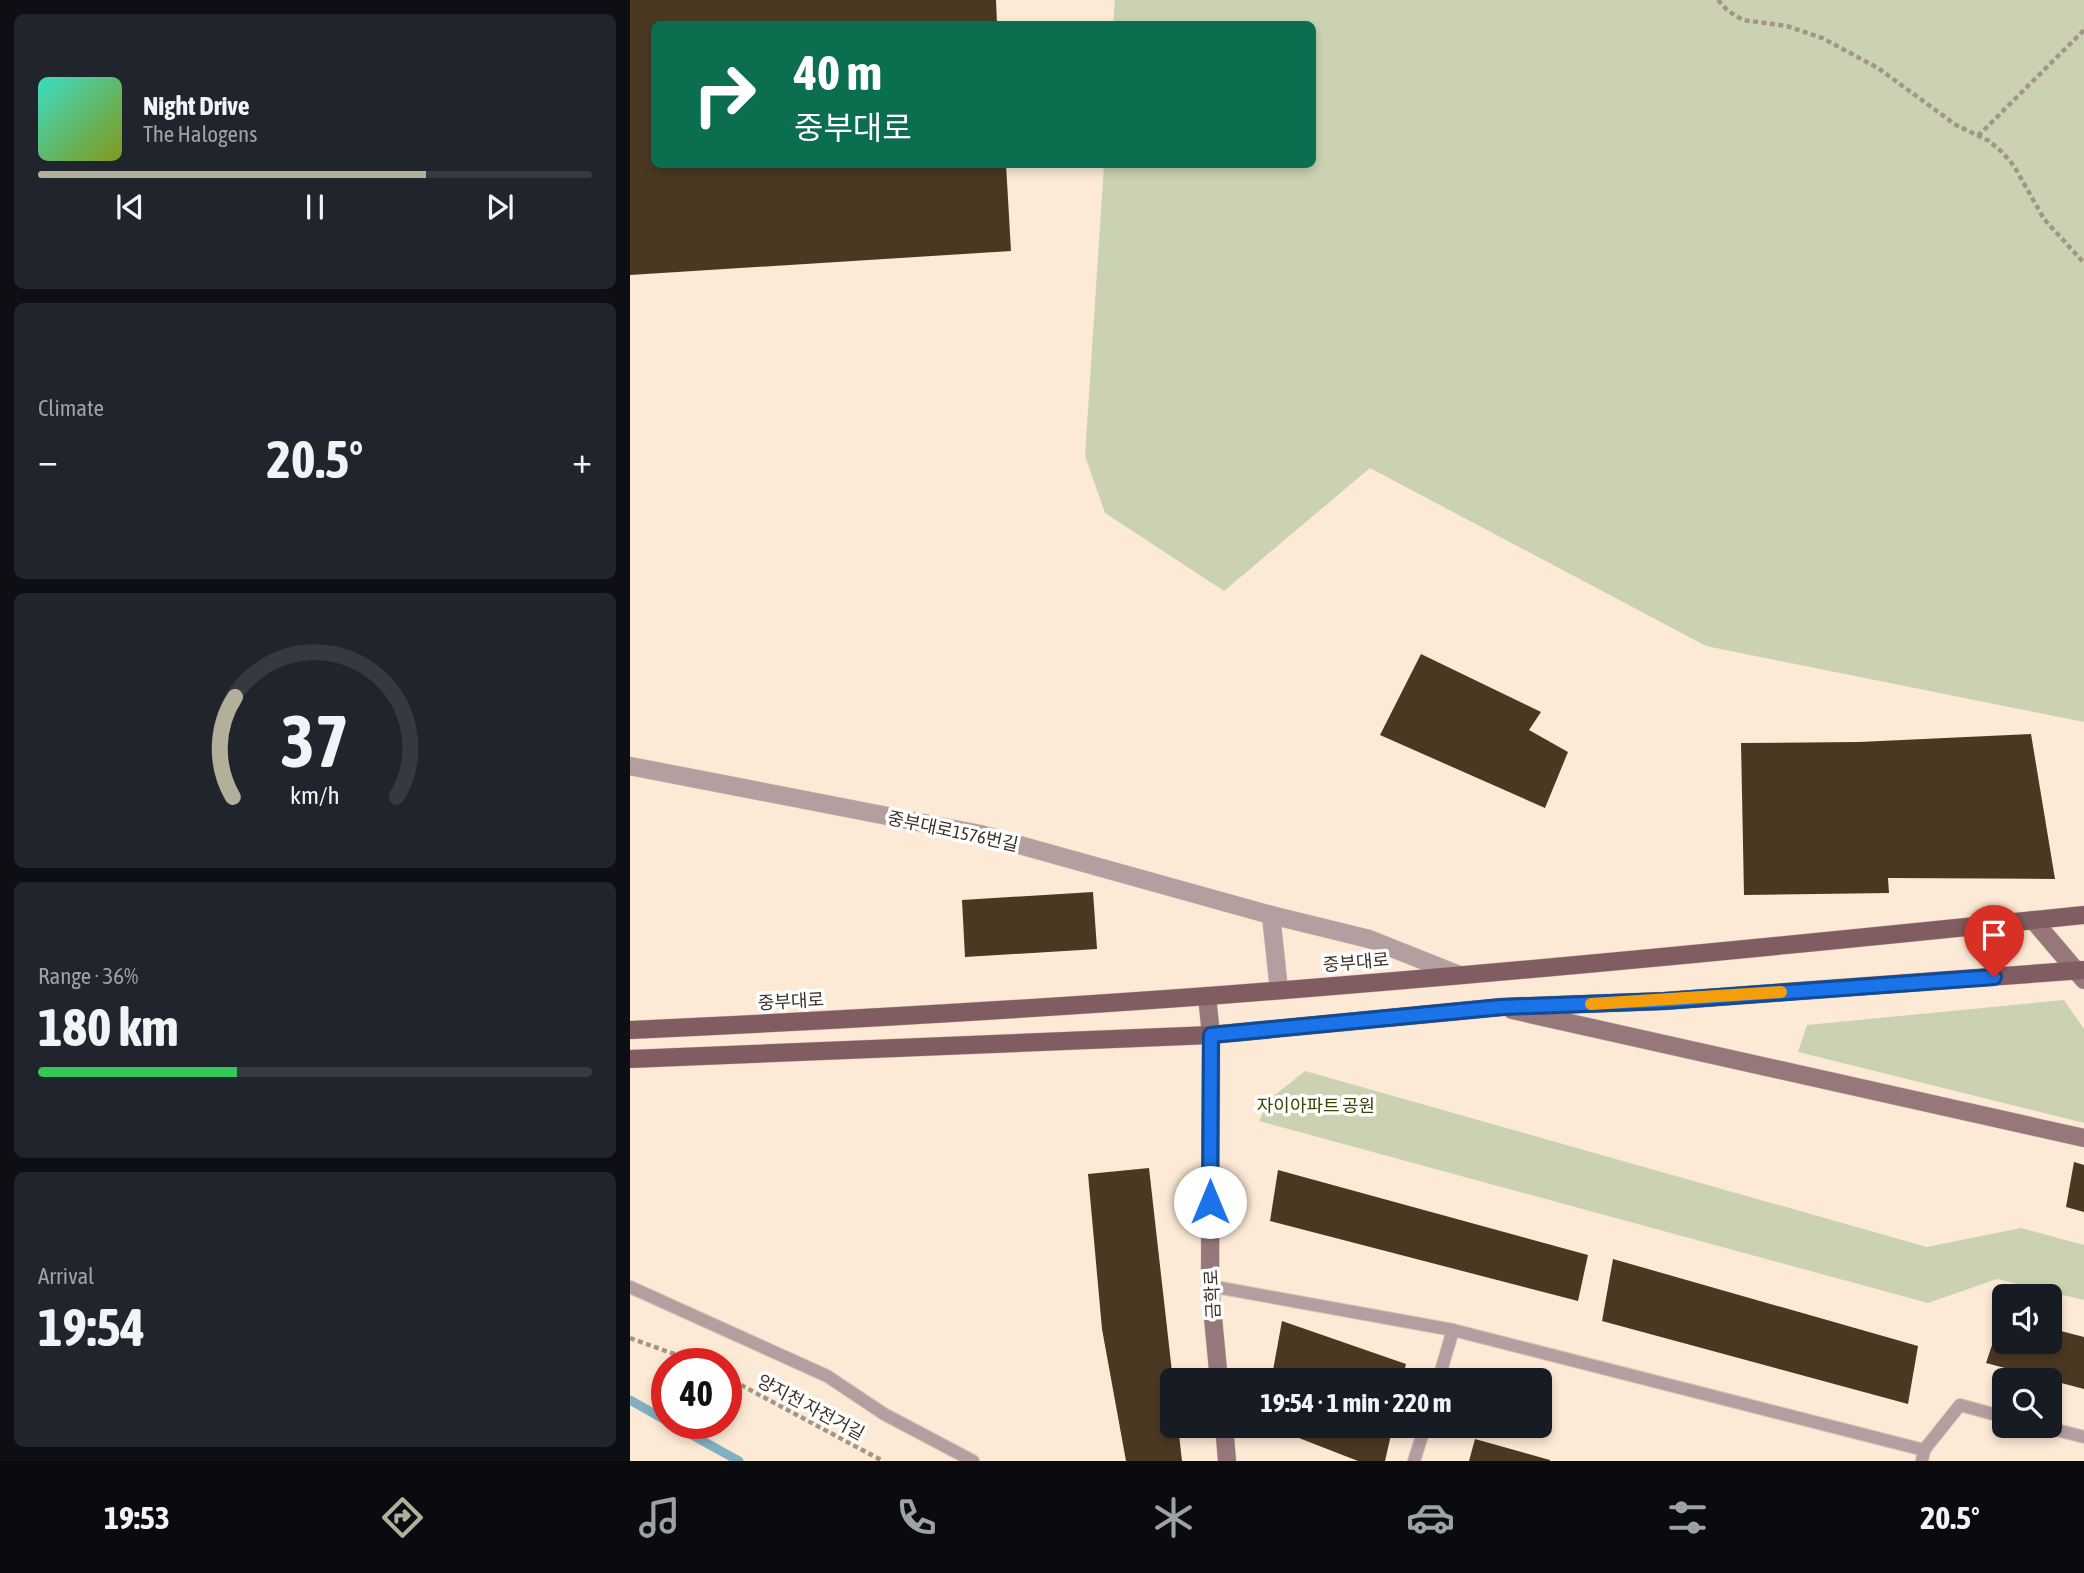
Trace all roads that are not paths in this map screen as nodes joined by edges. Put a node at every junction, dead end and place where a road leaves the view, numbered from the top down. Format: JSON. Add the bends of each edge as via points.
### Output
{"nodes":[{"id":1,"x":630,"y":766,"type":"edge"},
{"id":2,"x":1271,"y":915,"type":"junction"},
{"id":3,"x":2084,"y":915,"type":"edge"},
{"id":4,"x":2033,"y":920,"type":"junction"},
{"id":5,"x":1457,"y":974,"type":"junction"},
{"id":6,"x":2082,"y":974,"type":"edge"},
{"id":7,"x":1279,"y":990,"type":"junction"},
{"id":8,"x":1207,"y":996,"type":"junction"},
{"id":9,"x":1502,"y":1007,"type":"junction"},
{"id":10,"x":630,"y":1030,"type":"edge"},
{"id":11,"x":1211,"y":1035,"type":"junction"},
{"id":12,"x":630,"y":1059,"type":"edge"},
{"id":13,"x":2084,"y":1138,"type":"edge"},
{"id":14,"x":1210,"y":1286,"type":"junction"},
{"id":15,"x":630,"y":1287,"type":"edge"},
{"id":16,"x":1453,"y":1331,"type":"junction"},
{"id":17,"x":1218,"y":1368,"type":"edge"},
{"id":18,"x":1442,"y":1368,"type":"edge"},
{"id":19,"x":1992,"y":1414,"type":"edge"},
{"id":20,"x":2062,"y":1431,"type":"edge"},
{"id":21,"x":2084,"y":1437,"type":"edge"},
{"id":22,"x":1225,"y":1438,"type":"edge"},
{"id":23,"x":1421,"y":1438,"type":"edge"},
{"id":24,"x":1923,"y":1456,"type":"edge"},
{"id":25,"x":973,"y":1461,"type":"edge"},
{"id":26,"x":1227,"y":1461,"type":"edge"},
{"id":27,"x":1414,"y":1461,"type":"edge"}],
"edges":[{"from":1,"to":2,"type":"street","name":"중부대로1576번길","via":[[979,834]]},
{"from":2,"to":5,"type":"street","name":"중부대로1576번길","via":[[1369,939]]},
{"from":2,"to":7,"type":"street"},
{"from":3,"to":4,"type":"main road","name":"중부대로"},
{"from":4,"to":5,"type":"main road","name":"중부대로"},
{"from":4,"to":6,"type":"main road"},
{"from":5,"to":7,"type":"main road","name":"중부대로"},
{"from":6,"to":9,"type":"main road"},
{"from":7,"to":8,"type":"main road","name":"중부대로"},
{"from":8,"to":10,"type":"main road","name":"중부대로"},
{"from":8,"to":11,"type":"main road","name":"금학로"},
{"from":9,"to":11,"type":"main road"},
{"from":9,"to":13,"type":"main road"},
{"from":11,"to":12,"type":"main road"},
{"from":11,"to":14,"type":"main road","name":"금학로"},
{"from":14,"to":16,"type":"lane"},
{"from":14,"to":17,"type":"main road","name":"금학로"},
{"from":15,"to":25,"type":"lane","via":[[827,1376]]},
{"from":16,"to":18,"type":"lane"},
{"from":16,"to":24,"type":"lane"},
{"from":19,"to":24,"type":"lane","via":[[1960,1405]]},
{"from":20,"to":21,"type":"lane"},
{"from":22,"to":26,"type":"main road"},
{"from":23,"to":27,"type":"lane"}]}
